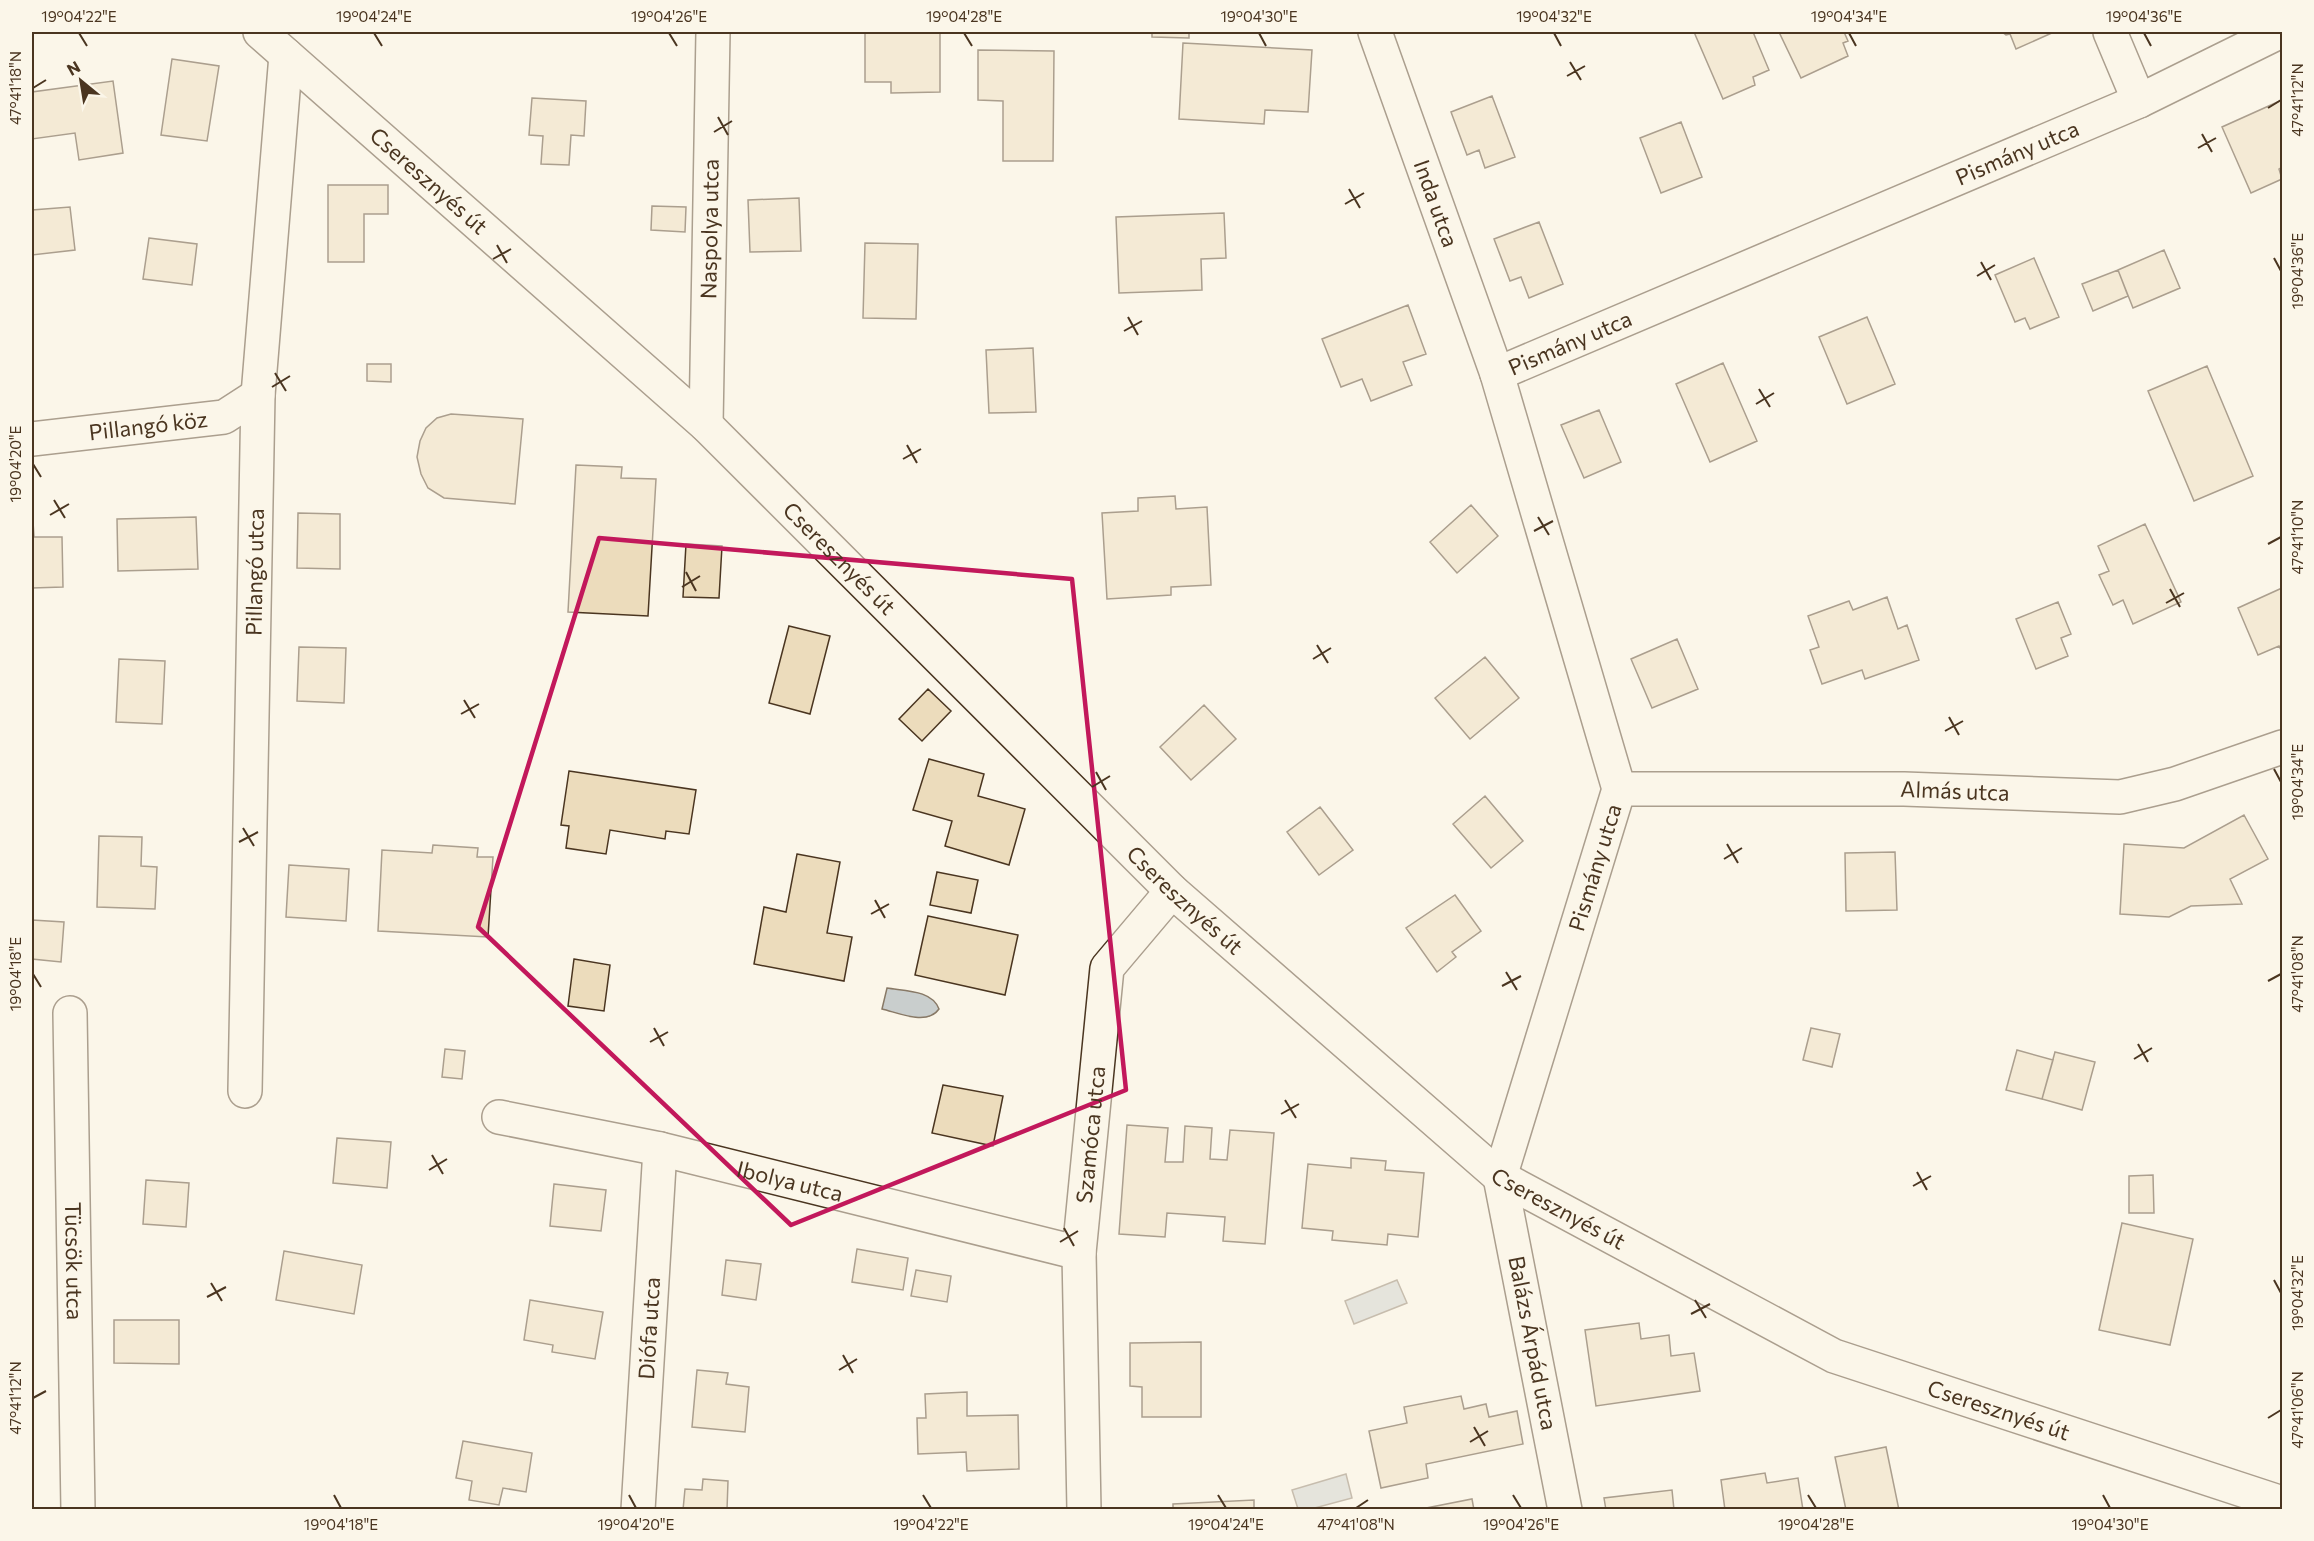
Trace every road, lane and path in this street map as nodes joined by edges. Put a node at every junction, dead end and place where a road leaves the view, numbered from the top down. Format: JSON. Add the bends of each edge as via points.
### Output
{"nodes":[{"id":1,"x":260,"y":32,"type":"edge"},
{"id":2,"x":713,"y":32,"type":"edge"},
{"id":3,"x":1375,"y":32,"type":"edge"},
{"id":4,"x":2110,"y":32,"type":"edge"},
{"id":5,"x":2279,"y":32,"type":"edge"},
{"id":6,"x":286,"y":55,"type":"junction"},
{"id":7,"x":2139,"y":101,"type":"junction"},
{"id":8,"x":1497,"y":374,"type":"junction"},
{"id":9,"x":258,"y":395,"type":"junction"},
{"id":10,"x":706,"y":425,"type":"junction"},
{"id":11,"x":32,"y":439,"type":"edge"},
{"id":12,"x":2283,"y":747,"type":"edge"},
{"id":13,"x":1619,"y":789,"type":"junction"},
{"id":14,"x":1172,"y":891,"type":"junction"},
{"id":15,"x":70,"y":1013,"type":"dead end"},
{"id":16,"x":245,"y":1091,"type":"dead end"},
{"id":17,"x":499,"y":1117,"type":"dead end"},
{"id":18,"x":660,"y":1149,"type":"junction"},
{"id":19,"x":1500,"y":1177,"type":"junction"},
{"id":20,"x":1079,"y":1253,"type":"junction"},
{"id":21,"x":2283,"y":1503,"type":"edge"},
{"id":22,"x":78,"y":1509,"type":"edge"},
{"id":23,"x":638,"y":1509,"type":"edge"},
{"id":24,"x":1084,"y":1509,"type":"edge"},
{"id":25,"x":1565,"y":1509,"type":"edge"}],
"edges":[{"from":1,"to":6,"type":"street","name":"Cseresznyés út"},
{"from":2,"to":10,"type":"street","name":"Naspolya utca"},
{"from":3,"to":8,"type":"street","name":"Inda utca"},
{"from":4,"to":7,"type":"street"},
{"from":5,"to":7,"type":"street","name":"Pismány utca"},
{"from":6,"to":9,"type":"street","name":"Pillangó utca"},
{"from":6,"to":10,"type":"street","name":"Cseresznyés út"},
{"from":7,"to":8,"type":"street","name":"Pismány utca"},
{"from":8,"to":13,"type":"street","name":"Pismány utca"},
{"from":9,"to":11,"type":"street","name":"Pillangó köz","via":[[224,417]]},
{"from":9,"to":16,"type":"street","name":"Pillangó utca"},
{"from":10,"to":14,"type":"street","name":"Cseresznyés út"},
{"from":12,"to":13,"type":"street","name":"Almás utca","via":[[2175,784],[2120,796],[1904,789]]},
{"from":13,"to":19,"type":"street","name":"Pismány utca"},
{"from":14,"to":19,"type":"street","name":"Cseresznyés út"},
{"from":14,"to":20,"type":"street","name":"Szamóca utca","via":[[1107,968]]},
{"from":15,"to":22,"type":"street","name":"Tücsök utca"},
{"from":17,"to":18,"type":"street","name":"Ibolya utca"},
{"from":18,"to":20,"type":"street","name":"Ibolya utca"},
{"from":18,"to":23,"type":"street","name":"Diófa utca"},
{"from":19,"to":21,"type":"street","name":"Cseresznyés út","via":[[1834,1356]]},
{"from":19,"to":25,"type":"street","name":"Balázs Árpád utca"},
{"from":20,"to":24,"type":"street","name":"Szamóca utca"}]}
